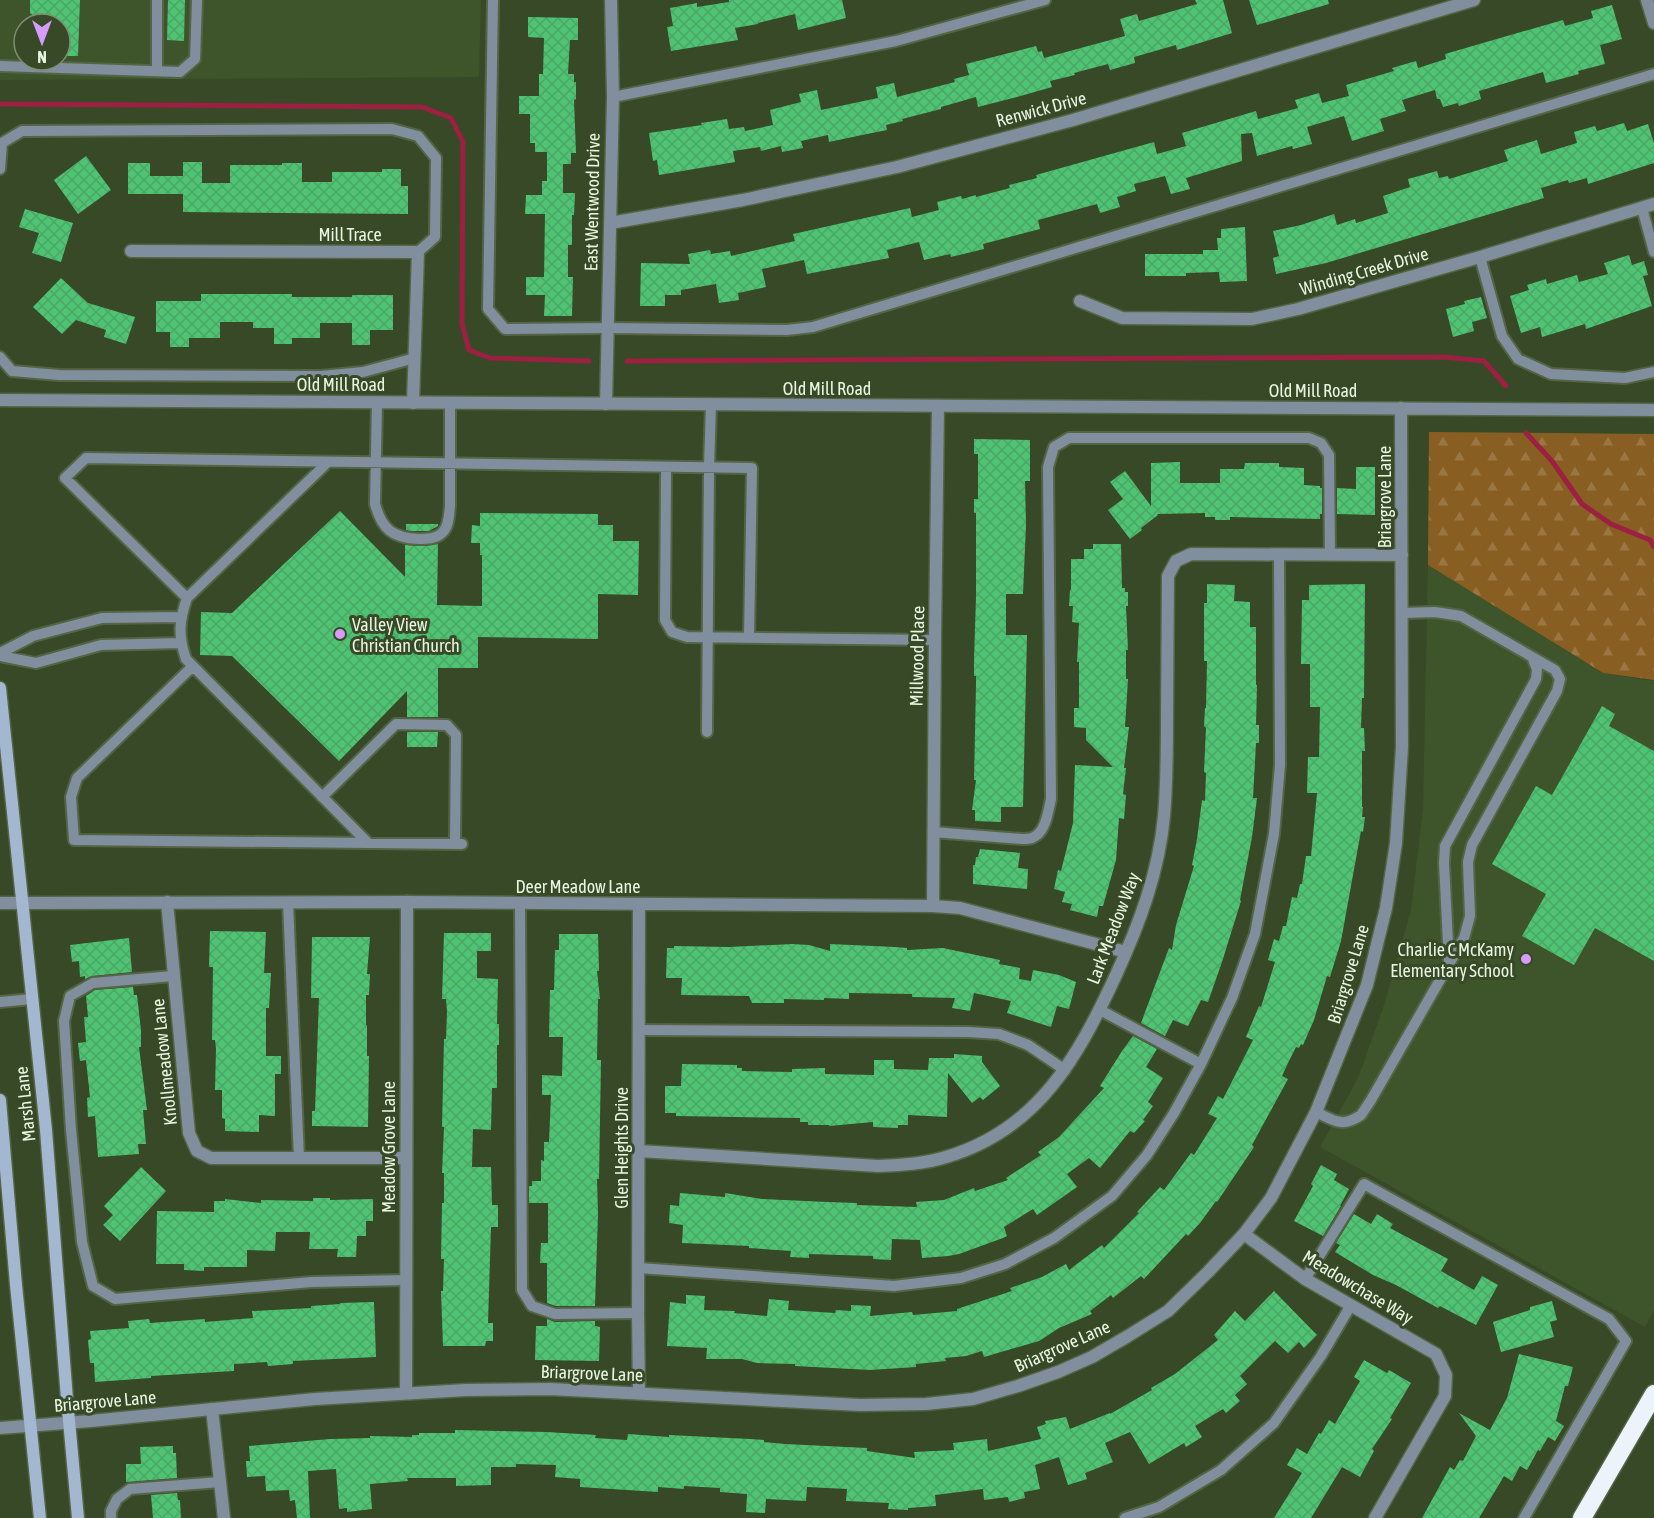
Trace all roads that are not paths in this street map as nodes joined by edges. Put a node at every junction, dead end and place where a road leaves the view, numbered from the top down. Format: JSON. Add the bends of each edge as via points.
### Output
{"nodes":[{"id":1,"x":157,"y":0,"type":"edge"},
{"id":2,"x":197,"y":0,"type":"edge"},
{"id":3,"x":493,"y":0,"type":"edge"},
{"id":4,"x":610,"y":0,"type":"edge"},
{"id":5,"x":1045,"y":0,"type":"edge"},
{"id":6,"x":1474,"y":0,"type":"edge"},
{"id":7,"x":1647,"y":0,"type":"edge"},
{"id":8,"x":1654,"y":23,"type":"edge"},
{"id":9,"x":0,"y":66,"type":"edge"},
{"id":10,"x":157,"y":71,"type":"junction"},
{"id":11,"x":1654,"y":74,"type":"edge"},
{"id":12,"x":613,"y":97,"type":"junction"},
{"id":13,"x":0,"y":169,"type":"edge"},
{"id":14,"x":1648,"y":206,"type":"edge"},
{"id":15,"x":610,"y":223,"type":"junction"},
{"id":16,"x":131,"y":250,"type":"dead end"},
{"id":17,"x":418,"y":252,"type":"junction"},
{"id":18,"x":1654,"y":252,"type":"edge"},
{"id":19,"x":1480,"y":257,"type":"junction"},
{"id":20,"x":1080,"y":301,"type":"dead end"},
{"id":21,"x":607,"y":328,"type":"junction"},
{"id":22,"x":0,"y":357,"type":"edge"},
{"id":23,"x":415,"y":358,"type":"junction"},
{"id":24,"x":1654,"y":372,"type":"edge"},
{"id":25,"x":0,"y":400,"type":"edge"},
{"id":26,"x":377,"y":402,"type":"junction"},
{"id":27,"x":413,"y":403,"type":"junction"},
{"id":28,"x":450,"y":403,"type":"junction"},
{"id":29,"x":606,"y":404,"type":"junction"},
{"id":30,"x":711,"y":405,"type":"junction"},
{"id":31,"x":938,"y":406,"type":"junction"},
{"id":32,"x":1401,"y":408,"type":"junction"},
{"id":33,"x":1654,"y":410,"type":"edge"},
{"id":34,"x":327,"y":463,"type":"junction"},
{"id":35,"x":376,"y":463,"type":"junction"},
{"id":36,"x":450,"y":464,"type":"junction"},
{"id":37,"x":666,"y":467,"type":"junction"},
{"id":38,"x":709,"y":467,"type":"junction"},
{"id":39,"x":1279,"y":555,"type":"junction"},
{"id":40,"x":1330,"y":555,"type":"junction"},
{"id":41,"x":1402,"y":555,"type":"junction"},
{"id":42,"x":187,"y":598,"type":"junction"},
{"id":43,"x":1402,"y":613,"type":"junction"},
{"id":44,"x":180,"y":617,"type":"junction"},
{"id":45,"x":708,"y":636,"type":"junction"},
{"id":46,"x":749,"y":637,"type":"junction"},
{"id":47,"x":935,"y":640,"type":"junction"},
{"id":48,"x":180,"y":643,"type":"junction"},
{"id":49,"x":0,"y":654,"type":"edge"},
{"id":50,"x":1532,"y":657,"type":"junction"},
{"id":51,"x":193,"y":666,"type":"junction"},
{"id":52,"x":0,"y":688,"type":"edge"},
{"id":53,"x":707,"y":732,"type":"dead end"},
{"id":54,"x":322,"y":797,"type":"junction"},
{"id":55,"x":933,"y":831,"type":"junction"},
{"id":56,"x":368,"y":843,"type":"junction"},
{"id":57,"x":167,"y":902,"type":"junction"},
{"id":58,"x":407,"y":902,"type":"junction"},
{"id":59,"x":0,"y":903,"type":"edge"},
{"id":60,"x":23,"y":903,"type":"junction"},
{"id":61,"x":288,"y":903,"type":"junction"},
{"id":62,"x":520,"y":903,"type":"junction"},
{"id":63,"x":639,"y":904,"type":"junction"},
{"id":64,"x":933,"y":906,"type":"junction"},
{"id":65,"x":1126,"y":952,"type":"junction"},
{"id":66,"x":1449,"y":964,"type":"junction"},
{"id":67,"x":173,"y":976,"type":"junction"},
{"id":68,"x":32,"y":999,"type":"junction"},
{"id":69,"x":0,"y":1002,"type":"edge"},
{"id":70,"x":1100,"y":1010,"type":"junction"},
{"id":71,"x":639,"y":1030,"type":"junction"},
{"id":72,"x":1201,"y":1064,"type":"junction"},
{"id":73,"x":1065,"y":1070,"type":"junction"},
{"id":74,"x":0,"y":1100,"type":"edge"},
{"id":75,"x":1316,"y":1112,"type":"junction"},
{"id":76,"x":639,"y":1151,"type":"junction"},
{"id":77,"x":299,"y":1158,"type":"junction"},
{"id":78,"x":405,"y":1158,"type":"junction"},
{"id":79,"x":1245,"y":1234,"type":"junction"},
{"id":80,"x":639,"y":1268,"type":"junction"},
{"id":81,"x":1305,"y":1279,"type":"junction"},
{"id":82,"x":406,"y":1280,"type":"junction"},
{"id":83,"x":1351,"y":1305,"type":"junction"},
{"id":84,"x":638,"y":1313,"type":"junction"},
{"id":85,"x":406,"y":1393,"type":"junction"},
{"id":86,"x":639,"y":1393,"type":"junction"},
{"id":87,"x":1654,"y":1394,"type":"edge"},
{"id":88,"x":212,"y":1409,"type":"junction"},
{"id":89,"x":69,"y":1423,"type":"junction"},
{"id":90,"x":30,"y":1425,"type":"junction"},
{"id":91,"x":0,"y":1428,"type":"edge"},
{"id":92,"x":220,"y":1482,"type":"junction"},
{"id":93,"x":40,"y":1518,"type":"edge"},
{"id":94,"x":78,"y":1518,"type":"edge"},
{"id":95,"x":111,"y":1518,"type":"edge"},
{"id":96,"x":224,"y":1518,"type":"edge"},
{"id":97,"x":1125,"y":1518,"type":"edge"},
{"id":98,"x":1375,"y":1518,"type":"edge"},
{"id":99,"x":1524,"y":1518,"type":"edge"},
{"id":100,"x":1582,"y":1518,"type":"edge"}],
"edges":[{"from":1,"to":10,"type":"lane"},
{"from":2,"to":10,"type":"lane","via":[[195,59],[180,72]]},
{"from":3,"to":21,"type":"lane","via":[[488,309],[505,329]]},
{"from":4,"to":12,"type":"street","name":"East Wentwood Drive"},
{"from":5,"to":12,"type":"lane","via":[[896,41]]},
{"from":6,"to":15,"type":"street","name":"Renwick Drive","via":[[1073,120],[897,167]]},
{"from":7,"to":8,"type":"street"},
{"from":9,"to":10,"type":"lane"},
{"from":11,"to":21,"type":"lane","via":[[813,327]]},
{"from":12,"to":15,"type":"street","name":"East Wentwood Drive"},
{"from":13,"to":17,"type":"lane","via":[[2,143],[22,131],[392,129],[418,136],[436,158],[435,237]]},
{"from":14,"to":18,"type":"lane"},
{"from":14,"to":19,"type":"street","name":"Winding Creek Drive"},
{"from":15,"to":21,"type":"street","name":"East Wentwood Drive"},
{"from":16,"to":17,"type":"street","name":"Mill Trace"},
{"from":17,"to":23,"type":"street"},
{"from":19,"to":20,"type":"street","name":"Winding Creek Drive","via":[[1251,319],[1122,318]]},
{"from":19,"to":24,"type":"lane","via":[[1502,336],[1518,358],[1551,374],[1624,378]]},
{"from":21,"to":29,"type":"street","name":"East Wentwood Drive"},
{"from":22,"to":23,"type":"lane","via":[[12,371],[59,375],[309,376],[363,372]]},
{"from":23,"to":27,"type":"street"},
{"from":25,"to":26,"type":"street","name":"Old Mill Road"},
{"from":26,"to":27,"type":"street","name":"Old Mill Road"},
{"from":26,"to":35,"type":"lane"},
{"from":27,"to":28,"type":"street","name":"Old Mill Road"},
{"from":28,"to":29,"type":"street","name":"Old Mill Road"},
{"from":28,"to":36,"type":"lane"},
{"from":29,"to":30,"type":"street","name":"Old Mill Road"},
{"from":30,"to":31,"type":"street","name":"Old Mill Road"},
{"from":30,"to":38,"type":"lane"},
{"from":31,"to":32,"type":"street","name":"Old Mill Road"},
{"from":31,"to":47,"type":"street","name":"Millwood Place"},
{"from":32,"to":33,"type":"street","name":"Old Mill Road"},
{"from":32,"to":41,"type":"street","name":"Briargrove Lane"},
{"from":34,"to":35,"type":"lane"},
{"from":34,"to":42,"type":"lane"},
{"from":34,"to":42,"type":"lane","via":[[86,458],[65,478]]},
{"from":35,"to":36,"type":"lane"},
{"from":35,"to":36,"type":"lane","via":[[375,504],[379,519],[390,532],[405,538],[429,539],[442,533],[448,522]]},
{"from":36,"to":37,"type":"lane"},
{"from":37,"to":38,"type":"lane"},
{"from":37,"to":45,"type":"lane","via":[[665,620],[672,632],[687,637]]},
{"from":38,"to":45,"type":"lane"},
{"from":38,"to":46,"type":"lane","via":[[752,468]]},
{"from":39,"to":40,"type":"street","name":"Lark Meadow Way"},
{"from":39,"to":65,"type":"street","name":"Lark Meadow Way","via":[[1191,554],[1176,561],[1168,576],[1164,817],[1145,904]]},
{"from":39,"to":72,"type":"lane","via":[[1280,765],[1274,834],[1255,934],[1232,998]]},
{"from":40,"to":41,"type":"street","name":"Lark Meadow Way"},
{"from":40,"to":55,"type":"lane","via":[[1329,455],[1321,443],[1309,438],[1069,438],[1054,447],[1048,467],[1051,799],[1047,817],[1042,830],[1033,838]]},
{"from":41,"to":43,"type":"street","name":"Briargrove Lane"},
{"from":42,"to":44,"type":"lane"},
{"from":43,"to":50,"type":"lane","via":[[1461,616]]},
{"from":43,"to":75,"type":"street","name":"Briargrove Lane","via":[[1402,747],[1396,843],[1386,908],[1367,985]]},
{"from":44,"to":48,"type":"lane"},
{"from":44,"to":49,"type":"lane","via":[[102,618],[33,636]]},
{"from":45,"to":46,"type":"lane"},
{"from":45,"to":53,"type":"lane"},
{"from":46,"to":47,"type":"lane"},
{"from":47,"to":55,"type":"street","name":"Millwood Place"},
{"from":48,"to":49,"type":"lane","via":[[101,645],[36,663]]},
{"from":48,"to":51,"type":"lane"},
{"from":50,"to":66,"type":"lane","via":[[1536,679],[1445,846]]},
{"from":50,"to":66,"type":"lane","via":[[1555,670],[1560,679],[1472,846],[1468,862],[1470,916],[1464,938]]},
{"from":51,"to":54,"type":"lane"},
{"from":51,"to":56,"type":"lane","via":[[77,778],[71,797],[74,840]]},
{"from":52,"to":60,"type":"main road","name":"Marsh Lane"},
{"from":54,"to":56,"type":"lane"},
{"from":54,"to":56,"type":"lane","via":[[396,724],[447,725],[456,735],[459,844]]},
{"from":55,"to":64,"type":"street","name":"Millwood Place"},
{"from":57,"to":60,"type":"street","name":"Deer Meadow Lane"},
{"from":57,"to":61,"type":"street","name":"Deer Meadow Lane"},
{"from":57,"to":67,"type":"street","name":"Knollmeadow Lane"},
{"from":58,"to":61,"type":"street","name":"Deer Meadow Lane"},
{"from":58,"to":62,"type":"street","name":"Deer Meadow Lane"},
{"from":58,"to":78,"type":"street","name":"Meadow Grove Lane"},
{"from":59,"to":60,"type":"street","name":"Deer Meadow Lane"},
{"from":60,"to":68,"type":"main road","name":"Marsh Lane"},
{"from":61,"to":77,"type":"lane"},
{"from":62,"to":63,"type":"street","name":"Deer Meadow Lane"},
{"from":62,"to":84,"type":"lane","via":[[522,1290],[532,1306],[555,1314]]},
{"from":63,"to":64,"type":"street","name":"Deer Meadow Lane"},
{"from":63,"to":71,"type":"street","name":"Glen Heights Drive"},
{"from":64,"to":65,"type":"street","name":"Deer Meadow Lane","via":[[960,908]]},
{"from":65,"to":70,"type":"street","name":"Lark Meadow Way"},
{"from":66,"to":75,"type":"lane","via":[[1360,1115],[1350,1122],[1337,1122]]},
{"from":67,"to":77,"type":"street","name":"Knollmeadow Lane","via":[[189,1133],[197,1151],[211,1158]]},
{"from":67,"to":82,"type":"lane","via":[[93,983],[70,996],[64,1021],[71,1131],[82,1242],[93,1286],[115,1299],[312,1282]]},
{"from":68,"to":69,"type":"lane"},
{"from":68,"to":89,"type":"main road","name":"Marsh Lane"},
{"from":70,"to":72,"type":"lane"},
{"from":70,"to":73,"type":"street","name":"Lark Meadow Way"},
{"from":71,"to":73,"type":"lane","via":[[999,1034],[1028,1045]]},
{"from":71,"to":76,"type":"street","name":"Glen Heights Drive"},
{"from":72,"to":80,"type":"lane","via":[[1147,1155],[1112,1196],[1054,1238],[1005,1264],[961,1278],[894,1286]]},
{"from":73,"to":76,"type":"street","name":"Lark Meadow Way","via":[[1017,1122],[984,1142],[946,1157],[911,1164],[878,1166]]},
{"from":74,"to":90,"type":"main road","name":"Marsh Lane"},
{"from":75,"to":79,"type":"street","name":"Briargrove Lane","via":[[1270,1198]]},
{"from":76,"to":80,"type":"street","name":"Glen Heights Drive"},
{"from":77,"to":78,"type":"street","name":"Knollmeadow Lane"},
{"from":78,"to":82,"type":"street","name":"Meadow Grove Lane"},
{"from":79,"to":81,"type":"street","name":"Meadowchase Way"},
{"from":79,"to":86,"type":"street","name":"Briargrove Lane","via":[[1168,1311],[1128,1336],[1058,1372],[973,1399],[860,1405]]},
{"from":80,"to":84,"type":"street","name":"Glen Heights Drive"},
{"from":81,"to":83,"type":"street","name":"Meadowchase Way"},
{"from":81,"to":99,"type":"lane","via":[[1364,1184],[1609,1319],[1626,1341]]},
{"from":82,"to":85,"type":"street","name":"Meadow Grove Lane"},
{"from":83,"to":97,"type":"lane","via":[[1274,1423],[1221,1470],[1159,1507]]},
{"from":83,"to":98,"type":"street","name":"Meadowchase Way","via":[[1436,1354],[1446,1375],[1445,1396]]},
{"from":84,"to":86,"type":"street","name":"Glen Heights Drive"},
{"from":85,"to":86,"type":"street","name":"Briargrove Lane","via":[[550,1389]]},
{"from":85,"to":88,"type":"street","name":"Briargrove Lane"},
{"from":87,"to":100,"type":"highway"},
{"from":88,"to":89,"type":"street","name":"Briargrove Lane"},
{"from":88,"to":92,"type":"street"},
{"from":89,"to":90,"type":"street","name":"Briargrove Lane"},
{"from":89,"to":94,"type":"main road","name":"Marsh Lane"},
{"from":90,"to":91,"type":"street","name":"Briargrove Lane"},
{"from":90,"to":93,"type":"main road","name":"Marsh Lane"},
{"from":92,"to":95,"type":"lane","via":[[130,1489],[117,1499]]},
{"from":92,"to":96,"type":"street"}]}
